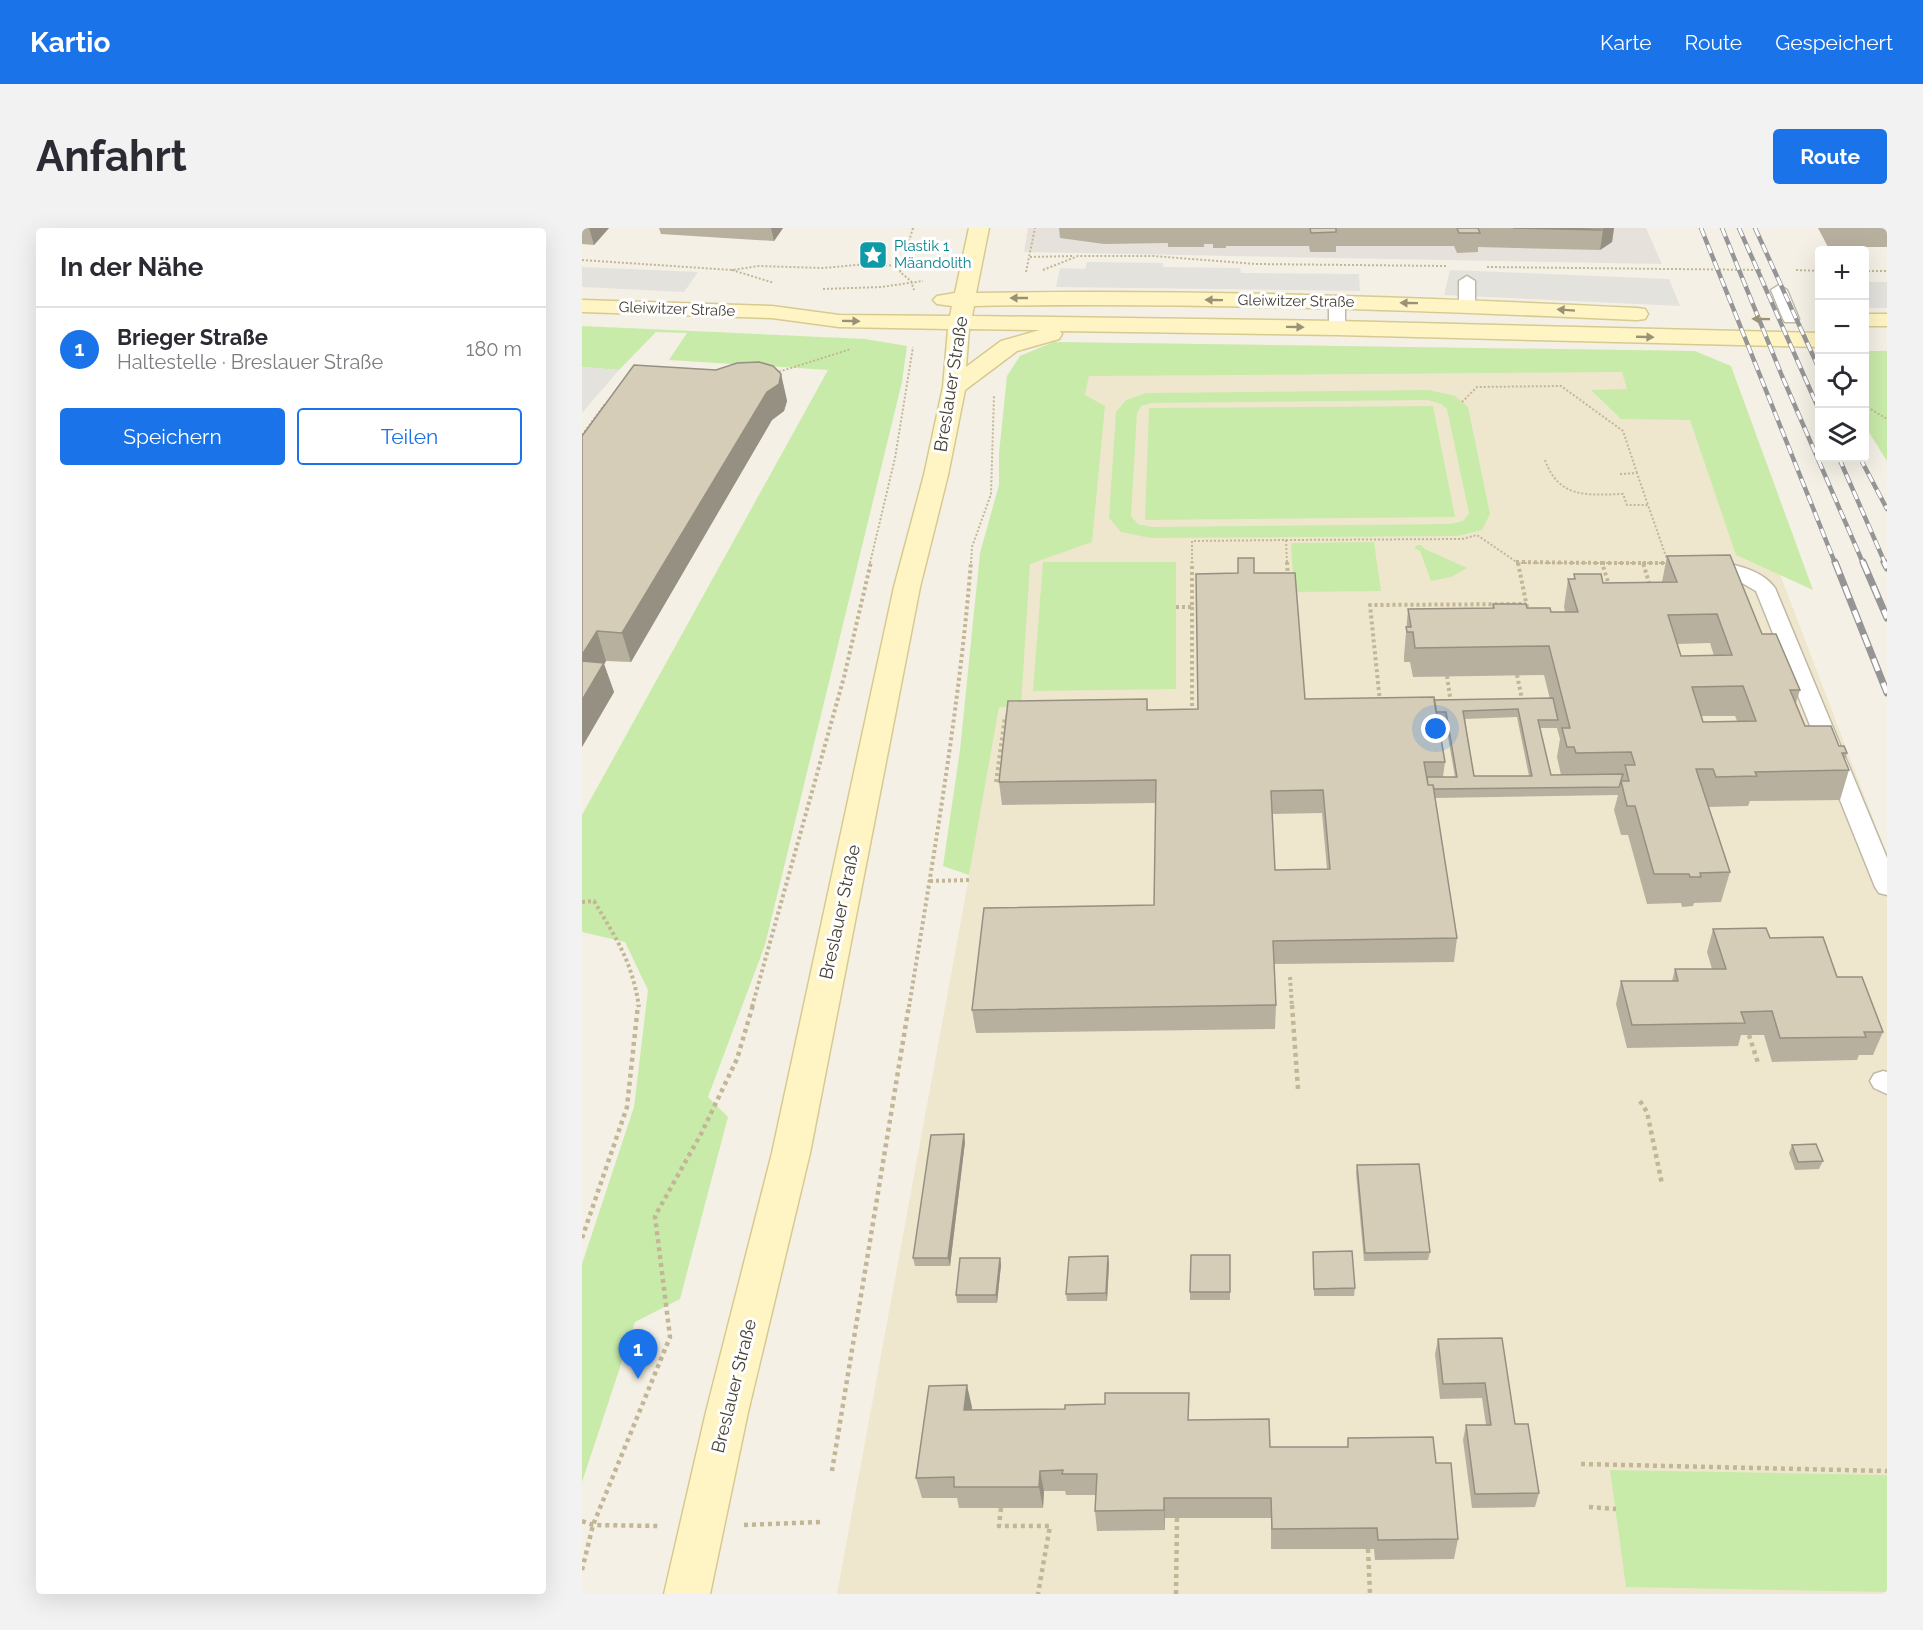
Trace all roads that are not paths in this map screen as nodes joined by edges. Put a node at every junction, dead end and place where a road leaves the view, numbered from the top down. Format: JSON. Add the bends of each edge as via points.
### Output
{"nodes":[{"id":1,"x":980,"y":228,"type":"edge"},
{"id":2,"x":1467,"y":281,"type":"dead end"},
{"id":3,"x":968,"y":289,"type":"junction"},
{"id":4,"x":1779,"y":290,"type":"dead end"},
{"id":5,"x":912,"y":291,"type":"road end"},
{"id":6,"x":869,"y":301,"type":"dead end"},
{"id":7,"x":1337,"y":302,"type":"junction"},
{"id":8,"x":1467,"y":305,"type":"junction"},
{"id":9,"x":582,"y":306,"type":"edge"},
{"id":10,"x":772,"y":312,"type":"junction"},
{"id":11,"x":1791,"y":319,"type":"junction"},
{"id":12,"x":1815,"y":320,"type":"edge"},
{"id":13,"x":1869,"y":320,"type":"edge"},
{"id":14,"x":1887,"y":320,"type":"edge"},
{"id":15,"x":960,"y":322,"type":"junction"},
{"id":16,"x":1094,"y":324,"type":"junction"},
{"id":17,"x":1337,"y":328,"type":"junction"},
{"id":18,"x":1815,"y":340,"type":"edge"},
{"id":19,"x":1869,"y":340,"type":"edge"},
{"id":20,"x":1887,"y":340,"type":"edge"},
{"id":21,"x":954,"y":387,"type":"junction"},
{"id":22,"x":1678,"y":565,"type":"edge"},
{"id":23,"x":1887,"y":887,"type":"edge"},
{"id":24,"x":687,"y":1594,"type":"edge"}],
"edges":[{"from":1,"to":3,"type":"main road","name":"Breslauer Straße"},
{"from":2,"to":8,"type":"lane"},
{"from":3,"to":5,"type":"main road","name":"Gleiwitzer Straße"},
{"from":7,"to":3,"type":"main road","name":"Gleiwitzer Straße","one_way":true},
{"from":3,"to":15,"type":"main road","name":"Breslauer Straße"},
{"from":4,"to":11,"type":"lane"},
{"from":6,"to":10,"type":"main road","name":"Gleiwitzer Straße"},
{"from":8,"to":7,"type":"main road","name":"Gleiwitzer Straße","one_way":true},
{"from":7,"to":17,"type":"lane"},
{"from":11,"to":8,"type":"main road","name":"Gleiwitzer Straße","one_way":true,"via":[[1697,318]]},
{"from":9,"to":10,"type":"main road","name":"Gleiwitzer Straße"},
{"from":10,"to":15,"type":"main road","name":"Gleiwitzer Straße","one_way":true,"via":[[839,321]]},
{"from":11,"to":12,"type":"main road","name":"Gleiwitzer Straße"},
{"from":13,"to":14,"type":"main road"},
{"from":15,"to":16,"type":"main road","name":"Gleiwitzer Straße"},
{"from":15,"to":21,"type":"main road","name":"Breslauer Straße"},
{"from":16,"to":17,"type":"main road","name":"Gleiwitzer Straße","one_way":true},
{"from":16,"to":21,"type":"main road","via":[[1016,343]]},
{"from":17,"to":18,"type":"main road","name":"Gleiwitzer Straße","one_way":true},
{"from":19,"to":20,"type":"main road"},
{"from":21,"to":24,"type":"main road","name":"Breslauer Straße","via":[[907,587],[791,1153],[724,1424]]},
{"from":22,"to":23,"type":"lane","via":[[1724,567],[1765,588]]}]}
